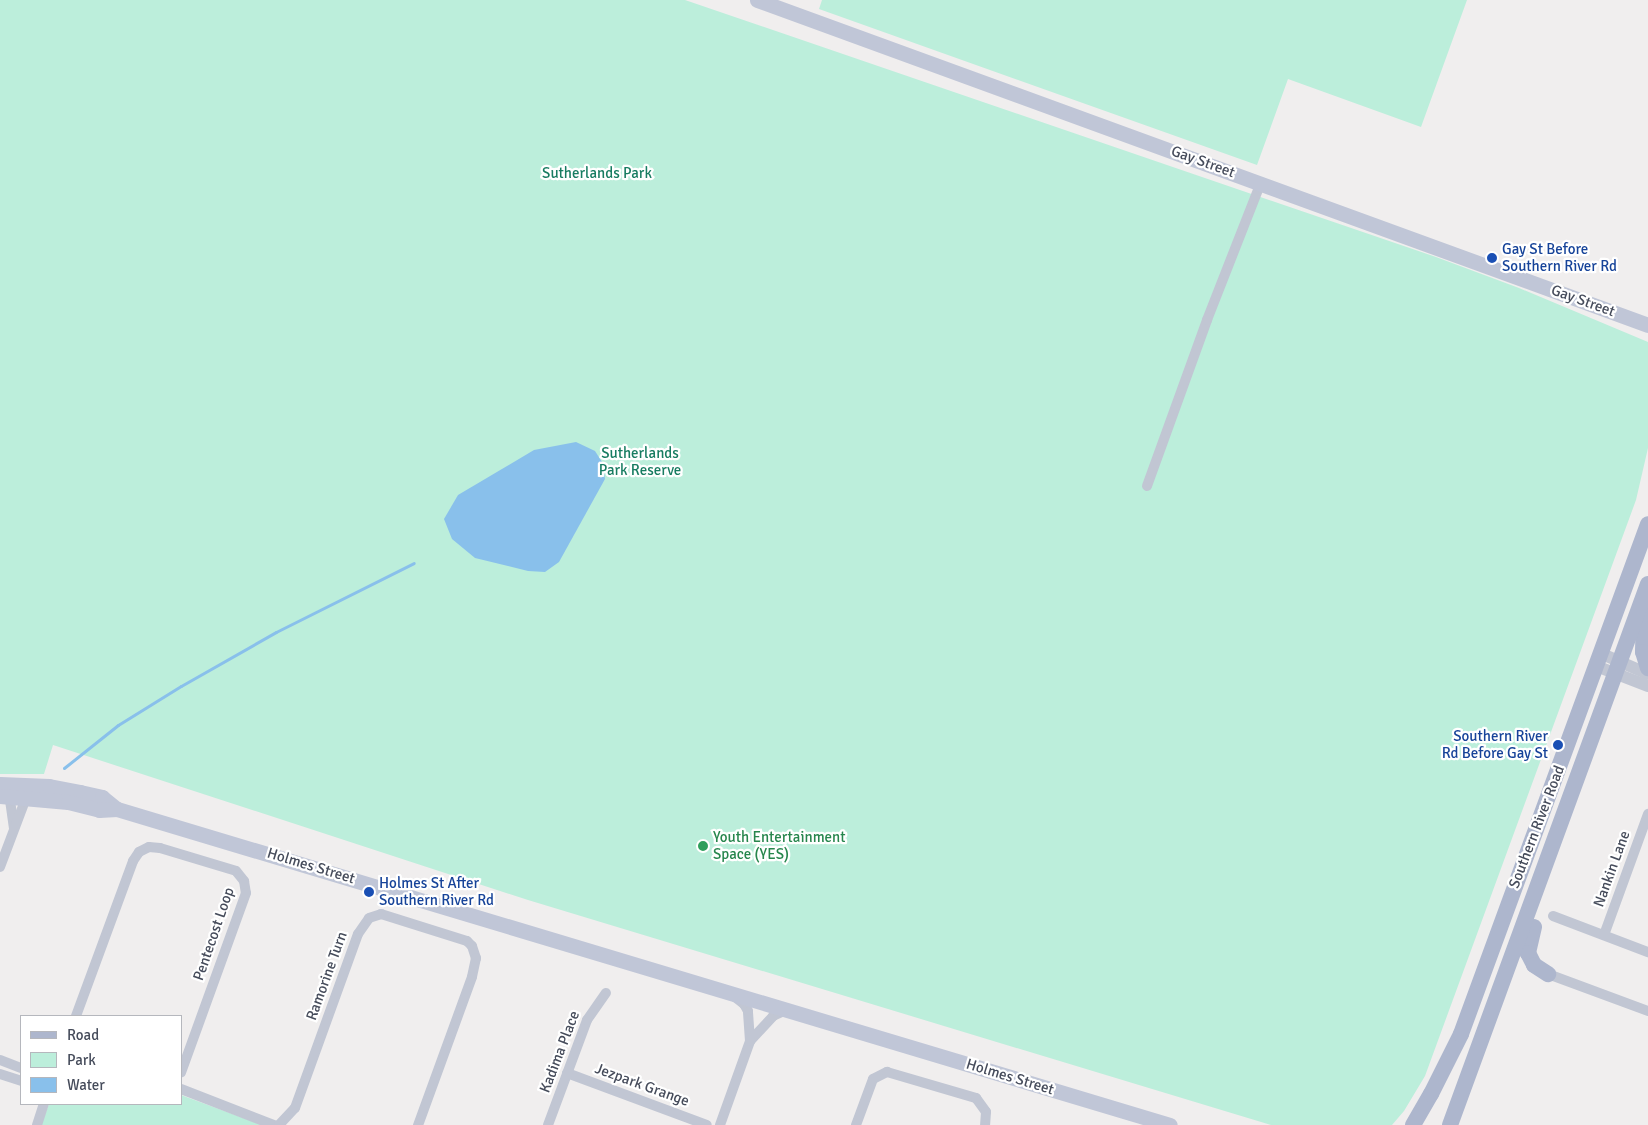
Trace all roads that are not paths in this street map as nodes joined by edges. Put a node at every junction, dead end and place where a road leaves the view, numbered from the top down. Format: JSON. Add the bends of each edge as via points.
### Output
{"nodes":[{"id":1,"x":757,"y":0,"type":"edge"},
{"id":2,"x":1261,"y":182,"type":"junction"},
{"id":3,"x":1648,"y":325,"type":"edge"},
{"id":4,"x":1146,"y":486,"type":"dead end"},
{"id":5,"x":1648,"y":524,"type":"edge"},
{"id":6,"x":1646,"y":589,"type":"edge"},
{"id":7,"x":1598,"y":660,"type":"junction"},
{"id":8,"x":1617,"y":668,"type":"junction"},
{"id":9,"x":1648,"y":668,"type":"edge"},
{"id":10,"x":1648,"y":674,"type":"edge"},
{"id":11,"x":1648,"y":686,"type":"edge"},
{"id":12,"x":5,"y":790,"type":"edge"},
{"id":13,"x":28,"y":791,"type":"junction"},
{"id":14,"x":1648,"y":814,"type":"edge"},
{"id":15,"x":14,"y":829,"type":"junction"},
{"id":16,"x":1547,"y":864,"type":"junction"},
{"id":17,"x":0,"y":867,"type":"edge"},
{"id":18,"x":1553,"y":916,"type":"dead end"},
{"id":19,"x":1604,"y":935,"type":"junction"},
{"id":20,"x":1648,"y":952,"type":"edge"},
{"id":21,"x":648,"y":967,"type":"junction"},
{"id":22,"x":1548,"y":974,"type":"joint"},
{"id":23,"x":606,"y":994,"type":"dead end"},
{"id":24,"x":730,"y":994,"type":"junction"},
{"id":25,"x":787,"y":1010,"type":"junction"},
{"id":26,"x":1648,"y":1011,"type":"edge"},
{"id":27,"x":76,"y":1015,"type":"edge"},
{"id":28,"x":850,"y":1027,"type":"junction"},
{"id":29,"x":750,"y":1041,"type":"junction"},
{"id":30,"x":0,"y":1060,"type":"edge"},
{"id":31,"x":20,"y":1068,"type":"edge"},
{"id":32,"x":182,"y":1070,"type":"edge"},
{"id":33,"x":0,"y":1074,"type":"edge"},
{"id":34,"x":567,"y":1074,"type":"junction"},
{"id":35,"x":20,"y":1081,"type":"edge"},
{"id":36,"x":182,"y":1089,"type":"edge"},
{"id":37,"x":44,"y":1105,"type":"edge"},
{"id":38,"x":37,"y":1125,"type":"edge"},
{"id":39,"x":274,"y":1125,"type":"edge"},
{"id":40,"x":279,"y":1125,"type":"edge"},
{"id":41,"x":418,"y":1125,"type":"edge"},
{"id":42,"x":548,"y":1125,"type":"edge"},
{"id":43,"x":707,"y":1125,"type":"edge"},
{"id":44,"x":720,"y":1125,"type":"edge"},
{"id":45,"x":856,"y":1125,"type":"edge"},
{"id":46,"x":985,"y":1125,"type":"edge"},
{"id":47,"x":1170,"y":1125,"type":"edge"},
{"id":48,"x":1413,"y":1125,"type":"edge"},
{"id":49,"x":1450,"y":1125,"type":"edge"}],
"edges":[{"from":1,"to":2,"type":"main road","name":"Gay Street"},
{"from":2,"to":3,"type":"main road","name":"Gay Street"},
{"from":2,"to":4,"type":"street"},
{"from":5,"to":7,"type":"main road","name":"Southern River Road"},
{"from":6,"to":8,"type":"main road","name":"Southern River Road"},
{"from":6,"to":9,"type":"main road","via":[[1644,652]]},
{"from":7,"to":8,"type":"street"},
{"from":7,"to":48,"type":"main road","name":"Southern River Road","via":[[1461,1034]]},
{"from":8,"to":10,"type":"street"},
{"from":8,"to":11,"type":"street"},
{"from":8,"to":16,"type":"main road","name":"Southern River Road"},
{"from":12,"to":13,"type":"main road","name":"Holmes Street"},
{"from":12,"to":15,"type":"street"},
{"from":13,"to":15,"type":"street"},
{"from":13,"to":21,"type":"main road","name":"Holmes Street","via":[[99,810],[117,809]]},
{"from":14,"to":19,"type":"street","name":"Nankin Lane"},
{"from":15,"to":17,"type":"street"},
{"from":16,"to":22,"type":"main road","via":[[1552,878],[1528,952],[1534,965]]},
{"from":16,"to":49,"type":"main road","name":"Southern River Road"},
{"from":18,"to":19,"type":"street"},
{"from":19,"to":20,"type":"street"},
{"from":21,"to":24,"type":"main road","name":"Holmes Street"},
{"from":21,"to":28,"type":"main road","name":"Holmes Street","via":[[721,981],[817,1010]]},
{"from":22,"to":26,"type":"street"},
{"from":23,"to":34,"type":"street","name":"Kadima Place","via":[[587,1020]]},
{"from":24,"to":25,"type":"main road","name":"Holmes Street"},
{"from":24,"to":29,"type":"street","via":[[748,1011]]},
{"from":25,"to":28,"type":"main road","name":"Holmes Street"},
{"from":25,"to":29,"type":"street","via":[[773,1016]]},
{"from":27,"to":32,"type":"street","name":"Pentecost Loop","via":[[133,861],[140,852],[149,847],[160,848],[236,872],[244,881],[246,893]]},
{"from":28,"to":47,"type":"main road","name":"Holmes Street"},
{"from":29,"to":44,"type":"street"},
{"from":30,"to":31,"type":"street"},
{"from":33,"to":35,"type":"street"},
{"from":34,"to":42,"type":"street","name":"Kadima Place"},
{"from":34,"to":43,"type":"street","name":"Jezpark Grange"},
{"from":36,"to":39,"type":"street"},
{"from":37,"to":38,"type":"street"},
{"from":40,"to":41,"type":"street","name":"Ramorine Turn","via":[[295,1108],[358,934],[369,918],[382,914],[467,941],[476,958]]},
{"from":45,"to":46,"type":"street","via":[[872,1079],[887,1072],[976,1098],[986,1112]]}]}
